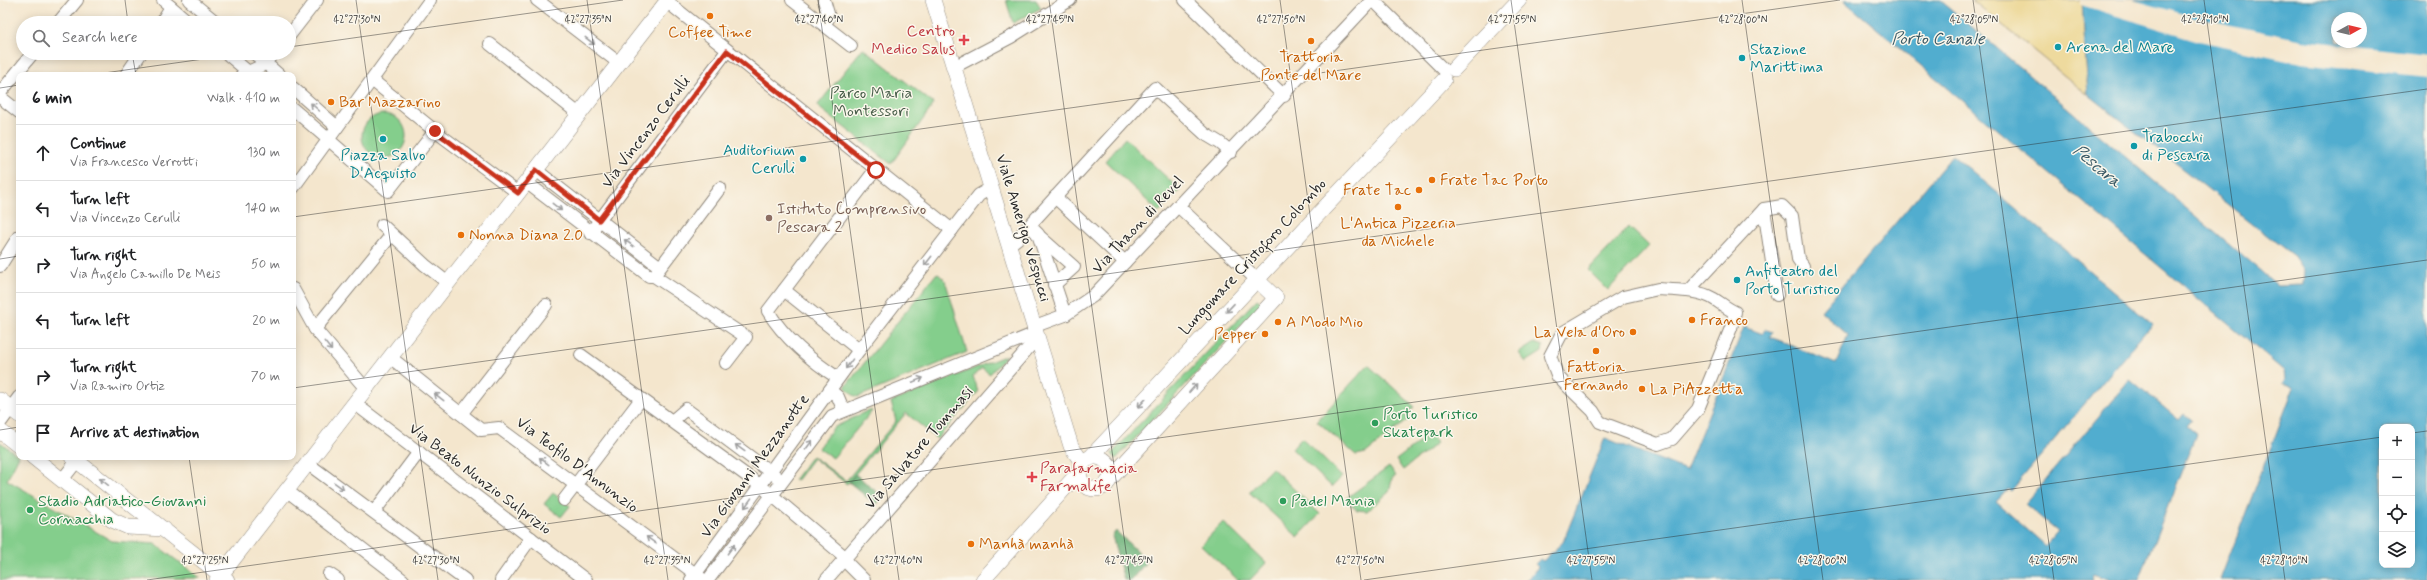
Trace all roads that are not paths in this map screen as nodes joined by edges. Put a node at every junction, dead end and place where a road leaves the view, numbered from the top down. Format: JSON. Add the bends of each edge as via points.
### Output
{"nodes":[{"id":1,"x":77,"y":0,"type":"edge"},
{"id":2,"x":190,"y":0,"type":"edge"},
{"id":3,"x":318,"y":0,"type":"edge"},
{"id":4,"x":430,"y":0,"type":"edge"},
{"id":5,"x":537,"y":0,"type":"edge"},
{"id":6,"x":792,"y":0,"type":"edge"},
{"id":7,"x":824,"y":0,"type":"edge"},
{"id":8,"x":933,"y":0,"type":"edge"},
{"id":9,"x":1070,"y":0,"type":"edge"},
{"id":10,"x":1185,"y":0,"type":"edge"},
{"id":11,"x":1373,"y":0,"type":"edge"},
{"id":12,"x":1519,"y":0,"type":"edge"},
{"id":13,"x":667,"y":1,"type":"edge"},
{"id":14,"x":167,"y":3,"type":"edge"},
{"id":15,"x":64,"y":16,"type":"edge"},
{"id":16,"x":162,"y":16,"type":"edge"},
{"id":17,"x":182,"y":16,"type":"edge"},
{"id":18,"x":209,"y":16,"type":"edge"},
{"id":19,"x":824,"y":25,"type":"junction"},
{"id":20,"x":296,"y":27,"type":"edge"},
{"id":21,"x":490,"y":44,"type":"dead end"},
{"id":22,"x":851,"y":46,"type":"dead end"},
{"id":23,"x":727,"y":51,"type":"junction"},
{"id":24,"x":27,"y":60,"type":"edge"},
{"id":25,"x":136,"y":60,"type":"edge"},
{"id":26,"x":233,"y":60,"type":"edge"},
{"id":27,"x":262,"y":60,"type":"edge"},
{"id":28,"x":268,"y":60,"type":"edge"},
{"id":29,"x":266,"y":63,"type":"junction"},
{"id":30,"x":619,"y":63,"type":"junction"},
{"id":31,"x":954,"y":67,"type":"junction"},
{"id":32,"x":17,"y":72,"type":"edge"},
{"id":33,"x":128,"y":72,"type":"edge"},
{"id":34,"x":245,"y":72,"type":"edge"},
{"id":35,"x":250,"y":72,"type":"edge"},
{"id":36,"x":276,"y":72,"type":"edge"},
{"id":37,"x":1447,"y":73,"type":"junction"},
{"id":38,"x":16,"y":74,"type":"edge"},
{"id":39,"x":372,"y":80,"type":"junction"},
{"id":40,"x":296,"y":91,"type":"edge"},
{"id":41,"x":0,"y":93,"type":"edge"},
{"id":42,"x":1284,"y":96,"type":"junction"},
{"id":43,"x":0,"y":97,"type":"edge"},
{"id":44,"x":16,"y":110,"type":"edge"},
{"id":45,"x":296,"y":112,"type":"edge"},
{"id":46,"x":579,"y":114,"type":"junction"},
{"id":47,"x":337,"y":127,"type":"junction"},
{"id":48,"x":435,"y":131,"type":"junction"},
{"id":49,"x":328,"y":139,"type":"junction"},
{"id":50,"x":1230,"y":152,"type":"junction"},
{"id":51,"x":536,"y":170,"type":"junction"},
{"id":52,"x":876,"y":170,"type":"junction"},
{"id":53,"x":296,"y":184,"type":"edge"},
{"id":54,"x":522,"y":188,"type":"junction"},
{"id":55,"x":720,"y":188,"type":"dead end"},
{"id":56,"x":991,"y":188,"type":"junction"},
{"id":57,"x":1055,"y":197,"type":"junction"},
{"id":58,"x":1178,"y":206,"type":"junction"},
{"id":59,"x":1764,"y":210,"type":"junction"},
{"id":60,"x":599,"y":220,"type":"junction"},
{"id":61,"x":382,"y":225,"type":"dead end"},
{"id":62,"x":952,"y":230,"type":"junction"},
{"id":63,"x":1034,"y":230,"type":"junction"},
{"id":64,"x":590,"y":233,"type":"junction"},
{"id":65,"x":388,"y":238,"type":"dead end"},
{"id":66,"x":16,"y":241,"type":"edge"},
{"id":67,"x":1009,"y":245,"type":"junction"},
{"id":68,"x":1125,"y":262,"type":"junction"},
{"id":69,"x":0,"y":266,"type":"edge"},
{"id":70,"x":1803,"y":266,"type":"dead end"},
{"id":71,"x":657,"y":271,"type":"junction"},
{"id":72,"x":1257,"y":280,"type":"junction"},
{"id":73,"x":448,"y":283,"type":"junction"},
{"id":74,"x":1054,"y":285,"type":"junction"},
{"id":75,"x":784,"y":290,"type":"junction"},
{"id":76,"x":1688,"y":292,"type":"junction"},
{"id":77,"x":296,"y":294,"type":"edge"},
{"id":78,"x":1777,"y":295,"type":"dead end"},
{"id":79,"x":546,"y":305,"type":"dead end"},
{"id":80,"x":1065,"y":315,"type":"junction"},
{"id":81,"x":315,"y":329,"type":"junction"},
{"id":82,"x":1037,"y":334,"type":"junction"},
{"id":83,"x":859,"y":350,"type":"junction"},
{"id":84,"x":581,"y":355,"type":"dead end"},
{"id":85,"x":390,"y":357,"type":"junction"},
{"id":86,"x":726,"y":363,"type":"dead end"},
{"id":87,"x":838,"y":378,"type":"junction"},
{"id":88,"x":366,"y":388,"type":"junction"},
{"id":89,"x":830,"y":390,"type":"junction"},
{"id":90,"x":641,"y":399,"type":"junction"},
{"id":91,"x":354,"y":403,"type":"junction"},
{"id":92,"x":12,"y":405,"type":"edge"},
{"id":93,"x":843,"y":409,"type":"junction"},
{"id":94,"x":461,"y":414,"type":"junction"},
{"id":95,"x":672,"y":421,"type":"junction"},
{"id":96,"x":0,"y":423,"type":"edge"},
{"id":97,"x":0,"y":431,"type":"edge"},
{"id":98,"x":16,"y":444,"type":"edge"},
{"id":99,"x":419,"y":452,"type":"junction"},
{"id":100,"x":37,"y":460,"type":"edge"},
{"id":101,"x":76,"y":460,"type":"edge"},
{"id":102,"x":79,"y":460,"type":"edge"},
{"id":103,"x":307,"y":463,"type":"junction"},
{"id":104,"x":1084,"y":465,"type":"junction"},
{"id":105,"x":771,"y":471,"type":"junction"},
{"id":106,"x":1110,"y":479,"type":"junction"},
{"id":107,"x":62,"y":480,"type":"junction"},
{"id":108,"x":782,"y":480,"type":"junction"},
{"id":109,"x":576,"y":484,"type":"junction"},
{"id":110,"x":760,"y":486,"type":"junction"},
{"id":111,"x":1089,"y":488,"type":"junction"},
{"id":112,"x":286,"y":490,"type":"junction"},
{"id":113,"x":771,"y":495,"type":"junction"},
{"id":114,"x":123,"y":497,"type":"junction"},
{"id":115,"x":564,"y":500,"type":"dead end"},
{"id":116,"x":1055,"y":501,"type":"junction"},
{"id":117,"x":374,"y":512,"type":"junction"},
{"id":118,"x":112,"y":520,"type":"junction"},
{"id":119,"x":164,"y":529,"type":"junction"},
{"id":120,"x":532,"y":538,"type":"junction"},
{"id":121,"x":844,"y":558,"type":"junction"},
{"id":122,"x":221,"y":578,"type":"edge"},
{"id":123,"x":697,"y":578,"type":"edge"},
{"id":124,"x":402,"y":580,"type":"edge"},
{"id":125,"x":465,"y":580,"type":"edge"},
{"id":126,"x":500,"y":580,"type":"edge"},
{"id":127,"x":586,"y":580,"type":"edge"},
{"id":128,"x":708,"y":580,"type":"edge"},
{"id":129,"x":826,"y":580,"type":"edge"},
{"id":130,"x":864,"y":580,"type":"edge"},
{"id":131,"x":983,"y":580,"type":"edge"}],
"edges":[{"from":1,"to":15,"type":"street"},
{"from":2,"to":18,"type":"street"},
{"from":3,"to":20,"type":"street"},
{"from":4,"to":39,"type":"street"},
{"from":5,"to":30,"type":"street","one_way":true},
{"from":6,"to":19,"type":"street"},
{"from":7,"to":19,"type":"street","via":[[828,14]]},
{"from":8,"to":31,"type":"street","name":"Viale Amerigo Vespucci"},
{"from":9,"to":31,"type":"street","via":[[1005,40]]},
{"from":10,"to":42,"type":"street"},
{"from":11,"to":37,"type":"street"},
{"from":11,"to":42,"type":"street","name":"Via Thaon di Revel"},
{"from":12,"to":37,"type":"street","name":"Lungomare Cristoforo Colombo"},
{"from":13,"to":23,"type":"street"},
{"from":13,"to":30,"type":"street"},
{"from":14,"to":16,"type":"street"},
{"from":14,"to":17,"type":"street"},
{"from":19,"to":22,"type":"street"},
{"from":21,"to":46,"type":"street"},
{"from":23,"to":52,"type":"street"},
{"from":23,"to":60,"type":"street","name":"Via Vincenzo Cerulli"},
{"from":24,"to":32,"type":"street"},
{"from":25,"to":33,"type":"street"},
{"from":26,"to":34,"type":"street"},
{"from":27,"to":29,"type":"street"},
{"from":28,"to":29,"type":"street"},
{"from":29,"to":35,"type":"street"},
{"from":29,"to":36,"type":"street"},
{"from":30,"to":46,"type":"street"},
{"from":31,"to":56,"type":"street","name":"Viale Amerigo Vespucci"},
{"from":37,"to":72,"type":"street","name":"Lungomare Cristoforo Colombo"},
{"from":38,"to":41,"type":"street"},
{"from":39,"to":47,"type":"street"},
{"from":39,"to":48,"type":"street"},
{"from":47,"to":40,"type":"street","one_way":true},
{"from":42,"to":50,"type":"street","name":"Via Thaon di Revel"},
{"from":43,"to":44,"type":"street"},
{"from":45,"to":49,"type":"street"},
{"from":46,"to":51,"type":"street"},
{"from":47,"to":49,"type":"street"},
{"from":48,"to":49,"type":"street","via":[[388,191]]},
{"from":48,"to":54,"type":"street"},
{"from":49,"to":53,"type":"street"},
{"from":50,"to":57,"type":"street","via":[[1220,142],[1205,134],[1156,88]]},
{"from":50,"to":58,"type":"street","name":"Via Thaon di Revel"},
{"from":51,"to":54,"type":"street"},
{"from":51,"to":60,"type":"street"},
{"from":52,"to":62,"type":"street"},
{"from":52,"to":75,"type":"street"},
{"from":54,"to":64,"type":"street","one_way":true},
{"from":54,"to":73,"type":"street"},
{"from":55,"to":71,"type":"street"},
{"from":56,"to":62,"type":"street","name":"Via Giovanni Mezzanotte","via":[[979,195]]},
{"from":56,"to":67,"type":"street","name":"Viale Amerigo Vespucci"},
{"from":57,"to":63,"type":"street"},
{"from":57,"to":68,"type":"street"},
{"from":58,"to":68,"type":"street","name":"Via Thaon di Revel"},
{"from":58,"to":72,"type":"street"},
{"from":59,"to":70,"type":"street","via":[[1782,206],[1792,216],[1798,259]]},
{"from":59,"to":76,"type":"street"},
{"from":59,"to":78,"type":"street"},
{"from":60,"to":64,"type":"street","name":"Via Vincenzo Cerulli"},
{"from":71,"to":60,"type":"street","one_way":true},
{"from":61,"to":73,"type":"street"},
{"from":62,"to":83,"type":"street","name":"Via Giovanni Mezzanotte","one_way":true},
{"from":63,"to":67,"type":"street"},
{"from":63,"to":74,"type":"street"},
{"from":63,"to":74,"type":"street","name":"Via Thaon di Revel","via":[[1074,267]]},
{"from":64,"to":71,"type":"street","via":[[650,276]]},
{"from":65,"to":81,"type":"street"},
{"from":66,"to":69,"type":"street"},
{"from":67,"to":82,"type":"street","name":"Viale Amerigo Vespucci"},
{"from":68,"to":80,"type":"street","name":"Via Thaon di Revel","via":[[1093,296]]},
{"from":71,"to":86,"type":"street","via":[[746,337]]},
{"from":72,"to":104,"type":"street","name":"Lungomare Cristoforo Colombo","one_way":true},
{"from":106,"to":72,"type":"street","one_way":true,"via":[[1276,298]]},
{"from":73,"to":85,"type":"street"},
{"from":74,"to":80,"type":"street"},
{"from":75,"to":83,"type":"street"},
{"from":75,"to":87,"type":"street","via":[[768,311],[773,320],[826,370]]},
{"from":76,"to":76,"type":"street","via":[[1658,289],[1623,297],[1558,337],[1550,356],[1558,377],[1593,411],[1600,422],[1658,444],[1672,439],[1698,409],[1735,312],[1710,297]]},
{"from":77,"to":81,"type":"street"},
{"from":79,"to":94,"type":"street"},
{"from":80,"to":82,"type":"street","name":"Via Thaon di Revel"},
{"from":81,"to":88,"type":"street","one_way":true},
{"from":93,"to":82,"type":"street","name":"Via Giovanni Mezzanotte","one_way":true},
{"from":82,"to":104,"type":"street","name":"Viale Amerigo Vespucci","via":[[1071,446]]},
{"from":82,"to":121,"type":"street","name":"Via Salvatore Tommasi","via":[[1030,346]]},
{"from":83,"to":87,"type":"street","name":"Via Giovanni Mezzanotte","one_way":true},
{"from":84,"to":90,"type":"street"},
{"from":85,"to":88,"type":"street"},
{"from":94,"to":85,"type":"street","name":"Via Teofilo D'Annunzio","one_way":true},
{"from":87,"to":89,"type":"street","name":"Via Giovanni Mezzanotte"},
{"from":88,"to":91,"type":"street"},
{"from":89,"to":93,"type":"street","name":"Via Giovanni Mezzanotte","via":[[838,397]]},
{"from":89,"to":105,"type":"street","name":"Via Giovanni Mezzanotte"},
{"from":90,"to":95,"type":"street"},
{"from":90,"to":109,"type":"street"},
{"from":91,"to":99,"type":"street","name":"Via Beato Nunzio Sulprizio"},
{"from":91,"to":103,"type":"street"},
{"from":92,"to":96,"type":"street"},
{"from":108,"to":93,"type":"street","name":"Via Giovanni Mezzanotte","one_way":true,"via":[[825,422]]},
{"from":109,"to":94,"type":"street","name":"Via Teofilo D'Annunzio","one_way":true,"via":[[499,428],[481,430]]},
{"from":105,"to":95,"type":"street","one_way":true,"via":[[686,408]]},
{"from":95,"to":110,"type":"street"},
{"from":97,"to":98,"type":"street"},
{"from":99,"to":117,"type":"street"},
{"from":99,"to":120,"type":"street","name":"Via Beato Nunzio Sulprizio"},
{"from":100,"to":107,"type":"street"},
{"from":101,"to":107,"type":"street"},
{"from":114,"to":102,"type":"street","one_way":true},
{"from":103,"to":112,"type":"street"},
{"from":103,"to":117,"type":"street","one_way":true},
{"from":104,"to":106,"type":"street","via":[[1099,458],[1108,464]]},
{"from":104,"to":111,"type":"street","via":[[1081,481]]},
{"from":104,"to":116,"type":"street","name":"Lungomare Cristoforo Colombo"},
{"from":105,"to":108,"type":"street"},
{"from":105,"to":110,"type":"street","name":"Via Giovanni Mezzanotte"},
{"from":106,"to":111,"type":"street","via":[[1099,489]]},
{"from":107,"to":118,"type":"street"},
{"from":108,"to":113,"type":"street","name":"Via Giovanni Mezzanotte"},
{"from":109,"to":115,"type":"street"},
{"from":123,"to":109,"type":"street","name":"Via Teofilo D'Annunzio","one_way":true},
{"from":110,"to":113,"type":"street"},
{"from":110,"to":123,"type":"street","name":"Via Giovanni Mezzanotte","one_way":true},
{"from":111,"to":116,"type":"street","name":"Lungomare Cristoforo Colombo"},
{"from":112,"to":122,"type":"street"},
{"from":112,"to":124,"type":"street"},
{"from":113,"to":121,"type":"street"},
{"from":128,"to":113,"type":"street","name":"Via Giovanni Mezzanotte","one_way":true},
{"from":114,"to":118,"type":"street","via":[[130,506],[129,512],[121,520]]},
{"from":114,"to":119,"type":"street"},
{"from":116,"to":131,"type":"street","name":"Lungomare Cristoforo Colombo"},
{"from":117,"to":125,"type":"street"},
{"from":118,"to":119,"type":"street","via":[[128,527]]},
{"from":119,"to":122,"type":"street"},
{"from":120,"to":126,"type":"street"},
{"from":120,"to":127,"type":"street","name":"Via Beato Nunzio Sulprizio"},
{"from":121,"to":129,"type":"street","name":"Via Salvatore Tommasi"},
{"from":121,"to":130,"type":"street"}]}
